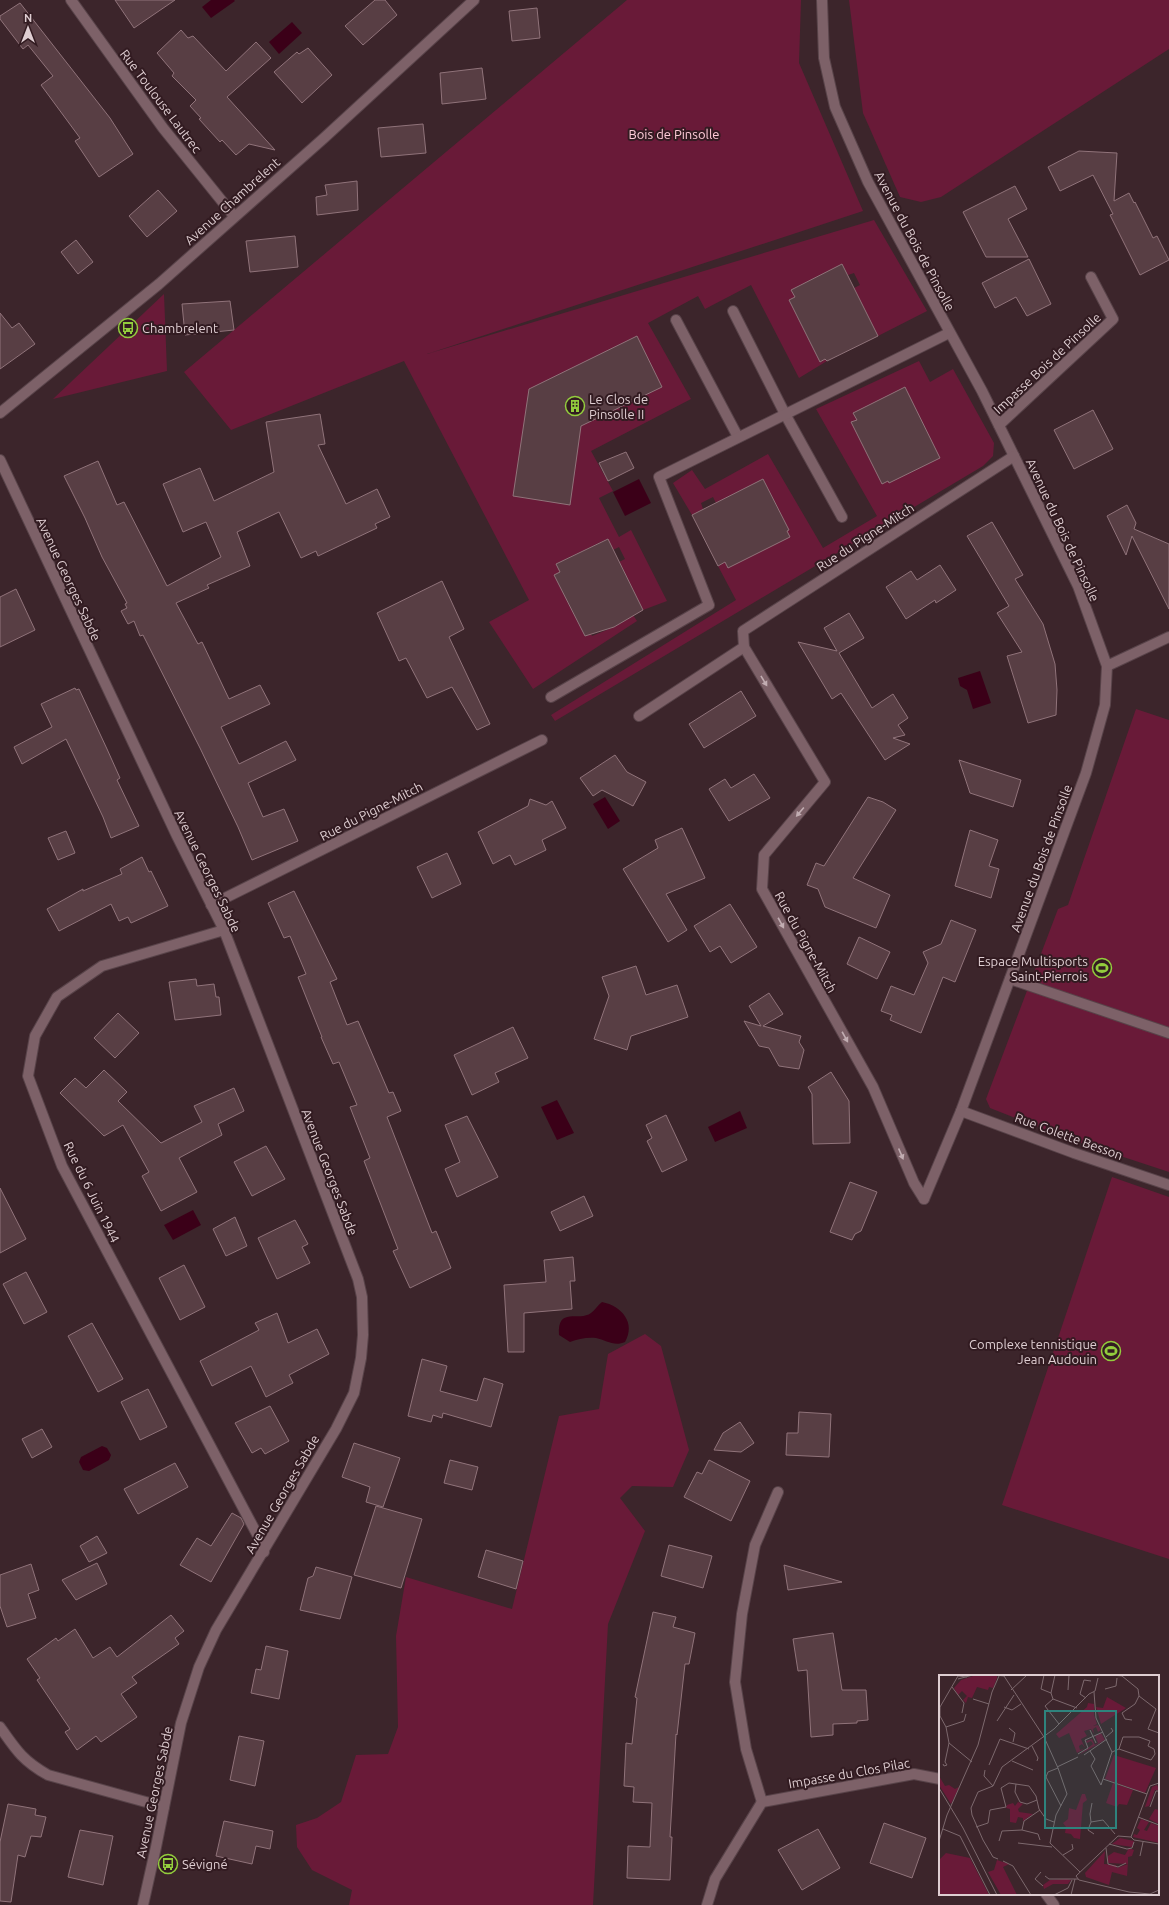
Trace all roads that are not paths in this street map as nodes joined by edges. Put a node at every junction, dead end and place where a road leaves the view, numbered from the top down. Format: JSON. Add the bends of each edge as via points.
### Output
{"nodes":[{"id":1,"x":71,"y":0,"type":"edge"},
{"id":2,"x":474,"y":0,"type":"edge"},
{"id":3,"x":822,"y":0,"type":"edge"},
{"id":4,"x":234,"y":216,"type":"junction"},
{"id":5,"x":1091,"y":277,"type":"dead end"},
{"id":6,"x":734,"y":311,"type":"dead end"},
{"id":7,"x":676,"y":320,"type":"dead end"},
{"id":8,"x":949,"y":333,"type":"junction"},
{"id":9,"x":0,"y":413,"type":"edge"},
{"id":10,"x":785,"y":414,"type":"junction"},
{"id":11,"x":999,"y":425,"type":"junction"},
{"id":12,"x":738,"y":437,"type":"junction"},
{"id":13,"x":1014,"y":456,"type":"junction"},
{"id":14,"x":0,"y":460,"type":"edge"},
{"id":15,"x":842,"y":516,"type":"dead end"},
{"id":16,"x":1169,"y":637,"type":"edge"},
{"id":17,"x":744,"y":647,"type":"junction"},
{"id":18,"x":1107,"y":666,"type":"junction"},
{"id":19,"x":551,"y":697,"type":"dead end"},
{"id":20,"x":639,"y":716,"type":"dead end"},
{"id":21,"x":542,"y":740,"type":"dead end"},
{"id":22,"x":211,"y":905,"type":"junction"},
{"id":23,"x":224,"y":930,"type":"junction"},
{"id":24,"x":1010,"y":979,"type":"junction"},
{"id":25,"x":1169,"y":1033,"type":"edge"},
{"id":26,"x":961,"y":1111,"type":"junction"},
{"id":27,"x":1169,"y":1185,"type":"edge"},
{"id":28,"x":924,"y":1199,"type":"joint"},
{"id":29,"x":778,"y":1492,"type":"dead end"},
{"id":30,"x":264,"y":1552,"type":"junction"},
{"id":31,"x":0,"y":1727,"type":"edge"},
{"id":32,"x":939,"y":1778,"type":"edge"},
{"id":33,"x":762,"y":1802,"type":"junction"},
{"id":34,"x":164,"y":1807,"type":"junction"},
{"id":35,"x":1047,"y":1895,"type":"edge"},
{"id":36,"x":143,"y":1905,"type":"edge"},
{"id":37,"x":707,"y":1905,"type":"edge"},
{"id":38,"x":1054,"y":1905,"type":"edge"}],
"edges":[{"from":1,"to":4,"type":"street","name":"Rue Toulouse Lautrec","via":[[162,128]]},
{"from":2,"to":4,"type":"street","name":"Avenue Chambrelent","via":[[324,138]]},
{"from":3,"to":8,"type":"street","name":"Avenue du Bois de Pinsolle","via":[[824,58],[836,107],[868,182]]},
{"from":4,"to":9,"type":"street","name":"Avenue Chambrelent","via":[[159,284]]},
{"from":5,"to":11,"type":"street","name":"Impasse Bois de Pinsolle","via":[[1113,319]]},
{"from":6,"to":10,"type":"street"},
{"from":7,"to":12,"type":"street"},
{"from":8,"to":10,"type":"street"},
{"from":8,"to":11,"type":"street","name":"Avenue du Bois de Pinsolle"},
{"from":10,"to":12,"type":"street"},
{"from":10,"to":15,"type":"street"},
{"from":11,"to":13,"type":"street","name":"Avenue du Bois de Pinsolle"},
{"from":12,"to":19,"type":"street","via":[[658,477],[709,605]]},
{"from":13,"to":17,"type":"street","name":"Rue du Pigne-Mitch","via":[[743,631]]},
{"from":13,"to":18,"type":"street","name":"Avenue du Bois de Pinsolle","via":[[1078,586]]},
{"from":14,"to":22,"type":"street","name":"Avenue Georges Sabde"},
{"from":16,"to":18,"type":"street"},
{"from":17,"to":20,"type":"street"},
{"from":17,"to":28,"type":"street","name":"Rue du Pigne-Mitch","one_way":true,"via":[[825,782],[764,855],[762,890],[873,1087],[914,1183]]},
{"from":18,"to":24,"type":"street","name":"Avenue du Bois de Pinsolle","via":[[1105,705],[1086,773]]},
{"from":21,"to":22,"type":"street","name":"Rue du Pigne-Mitch"},
{"from":22,"to":23,"type":"street","name":"Avenue Georges Sabde"},
{"from":23,"to":30,"type":"street","name":"Avenue Georges Sabde","via":[[358,1279],[362,1298],[361,1358],[354,1393],[336,1429]]},
{"from":23,"to":30,"type":"street","name":"Rue du 6 Juin 1944","via":[[102,966],[57,997],[35,1036],[28,1076],[62,1166],[259,1538]]},
{"from":24,"to":25,"type":"street"},
{"from":24,"to":26,"type":"street","name":"Avenue du Bois de Pinsolle"},
{"from":26,"to":27,"type":"street","name":"Rue Colette Besson"},
{"from":26,"to":28,"type":"street","name":"Avenue du Bois de Pinsolle"},
{"from":29,"to":33,"type":"street","via":[[755,1545],[742,1614],[735,1682],[746,1749]]},
{"from":30,"to":34,"type":"street","name":"Avenue Georges Sabde","via":[[216,1630],[199,1667],[181,1723]]},
{"from":31,"to":34,"type":"street","via":[[19,1755],[30,1766],[48,1775]]},
{"from":32,"to":33,"type":"street","name":"Impasse du Clos Pilac","via":[[914,1774]]},
{"from":33,"to":37,"type":"street","via":[[715,1879]]},
{"from":34,"to":36,"type":"street","name":"Avenue Georges Sabde"},
{"from":35,"to":38,"type":"street"}]}
